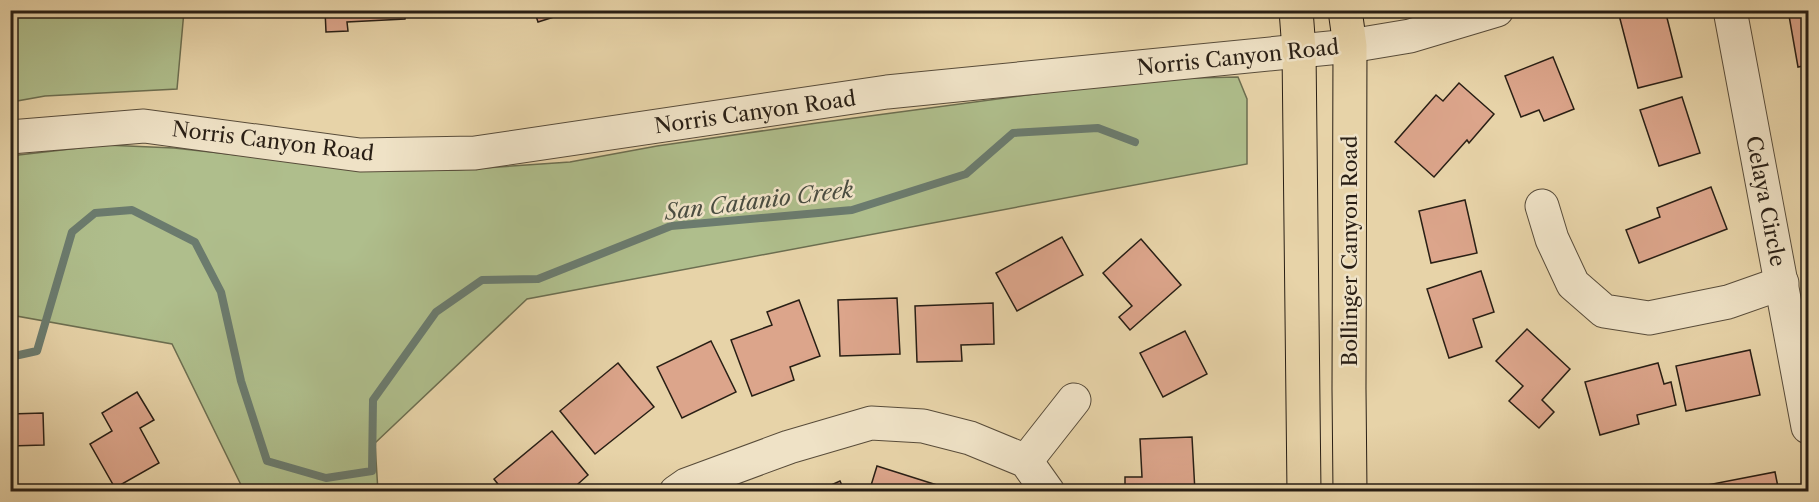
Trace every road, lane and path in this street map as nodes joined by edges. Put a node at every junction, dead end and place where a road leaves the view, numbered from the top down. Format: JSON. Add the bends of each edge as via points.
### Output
{"nodes":[{"id":1,"x":1296,"y":10,"type":"edge"},
{"id":2,"x":1345,"y":10,"type":"edge"},
{"id":3,"x":1497,"y":10,"type":"edge"},
{"id":4,"x":1730,"y":10,"type":"edge"},
{"id":5,"x":1350,"y":46,"type":"junction"},
{"id":6,"x":1299,"y":50,"type":"junction"},
{"id":7,"x":10,"y":137,"type":"edge"},
{"id":8,"x":1542,"y":206,"type":"dead end"},
{"id":9,"x":1782,"y":283,"type":"junction"},
{"id":10,"x":1074,"y":400,"type":"dead end"},
{"id":11,"x":1809,"y":427,"type":"edge"},
{"id":12,"x":1026,"y":461,"type":"junction"},
{"id":13,"x":684,"y":490,"type":"edge"},
{"id":14,"x":1048,"y":492,"type":"edge"},
{"id":15,"x":1304,"y":492,"type":"edge"},
{"id":16,"x":1350,"y":492,"type":"edge"}],
"edges":[{"from":1,"to":6,"type":"main road"},
{"from":2,"to":5,"type":"main road","name":"Bollinger Canyon Road"},
{"from":3,"to":5,"type":"street","name":"Norris Canyon Road","via":[[1410,36]]},
{"from":4,"to":9,"type":"street","name":"Celaya Circle"},
{"from":5,"to":6,"type":"street","name":"Norris Canyon Road"},
{"from":5,"to":16,"type":"main road","name":"Bollinger Canyon Road"},
{"from":6,"to":7,"type":"street","name":"Norris Canyon Road","via":[[887,92],[475,153],[360,155],[144,126]]},
{"from":6,"to":15,"type":"main road"},
{"from":8,"to":9,"type":"street","via":[[1573,284],[1604,311],[1649,318],[1728,302]]},
{"from":9,"to":11,"type":"street","name":"Celaya Circle"},
{"from":10,"to":12,"type":"street"},
{"from":12,"to":13,"type":"street","via":[[970,438],[923,426],[871,423],[789,447]]},
{"from":12,"to":14,"type":"street"}]}
